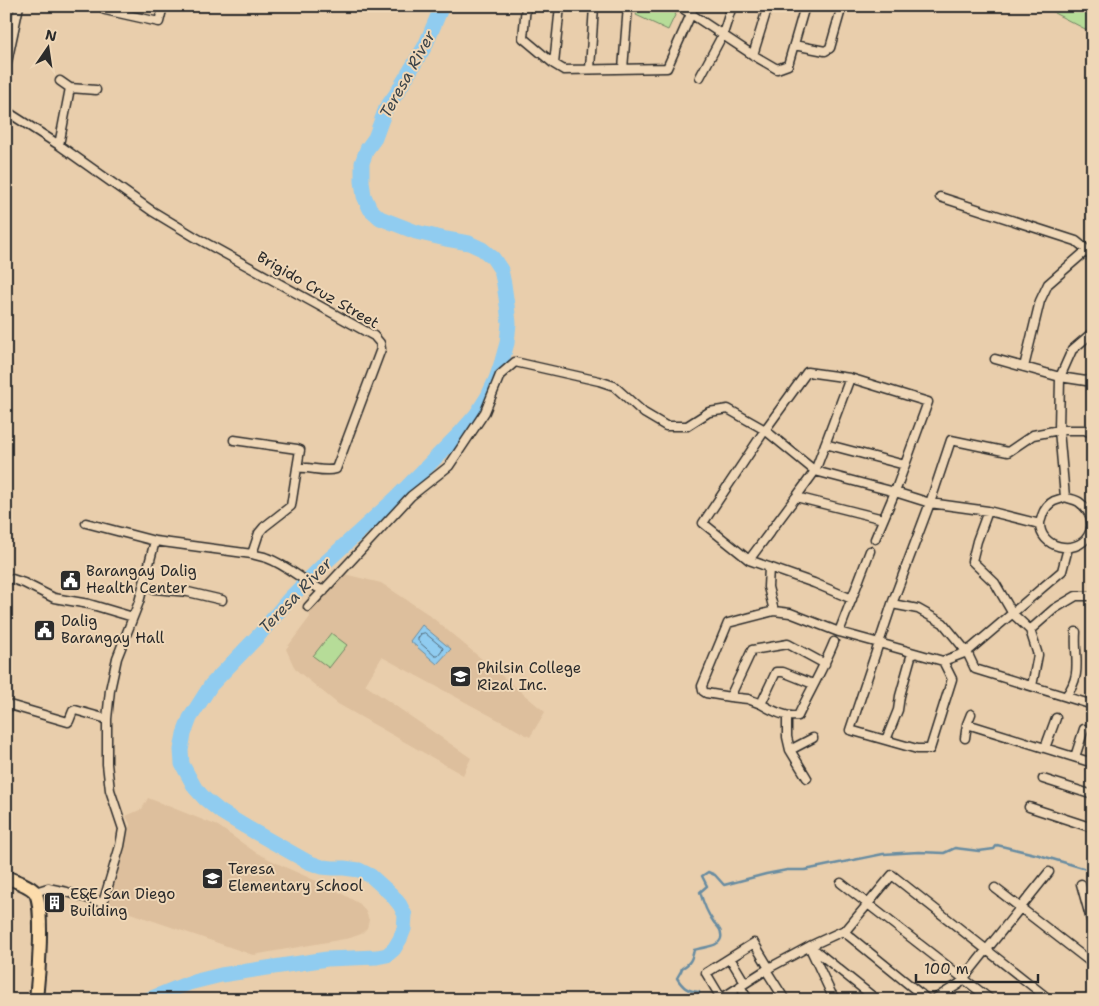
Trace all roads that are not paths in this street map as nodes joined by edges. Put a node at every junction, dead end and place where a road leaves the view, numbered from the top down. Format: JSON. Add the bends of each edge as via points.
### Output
{"nodes":[{"id":1,"x":20,"y":6,"type":"edge"},
{"id":2,"x":104,"y":6,"type":"edge"},
{"id":3,"x":163,"y":6,"type":"edge"},
{"id":4,"x":526,"y":6,"type":"edge"},
{"id":5,"x":560,"y":6,"type":"edge"},
{"id":6,"x":594,"y":6,"type":"edge"},
{"id":7,"x":628,"y":6,"type":"edge"},
{"id":8,"x":679,"y":6,"type":"edge"},
{"id":9,"x":732,"y":6,"type":"edge"},
{"id":10,"x":768,"y":6,"type":"edge"},
{"id":11,"x":806,"y":6,"type":"edge"},
{"id":12,"x":842,"y":6,"type":"edge"},
{"id":13,"x":692,"y":10,"type":"edge"},
{"id":14,"x":723,"y":34,"type":"junction"},
{"id":15,"x":794,"y":45,"type":"junction"},
{"id":16,"x":754,"y":55,"type":"junction"},
{"id":17,"x":554,"y":64,"type":"junction"},
{"id":18,"x":6,"y":66,"type":"edge"},
{"id":19,"x":590,"y":69,"type":"junction"},
{"id":20,"x":623,"y":69,"type":"junction"},
{"id":21,"x":700,"y":77,"type":"dead end"},
{"id":22,"x":60,"y":81,"type":"dead end"},
{"id":23,"x":70,"y":88,"type":"junction"},
{"id":24,"x":96,"y":90,"type":"dead end"},
{"id":25,"x":6,"y":110,"type":"edge"},
{"id":26,"x":59,"y":145,"type":"junction"},
{"id":27,"x":940,"y":197,"type":"dead end"},
{"id":28,"x":1087,"y":250,"type":"junction"},
{"id":29,"x":1093,"y":259,"type":"edge"},
{"id":30,"x":1093,"y":332,"type":"edge"},
{"id":31,"x":996,"y":359,"type":"dead end"},
{"id":32,"x":1024,"y":367,"type":"junction"},
{"id":33,"x":1060,"y":377,"type":"junction"},
{"id":34,"x":850,"y":378,"type":"junction"},
{"id":35,"x":1093,"y":378,"type":"edge"},
{"id":36,"x":765,"y":430,"type":"junction"},
{"id":37,"x":1059,"y":430,"type":"junction"},
{"id":38,"x":1093,"y":434,"type":"edge"},
{"id":39,"x":234,"y":440,"type":"dead end"},
{"id":40,"x":825,"y":444,"type":"junction"},
{"id":41,"x":905,"y":465,"type":"junction"},
{"id":42,"x":298,"y":468,"type":"junction"},
{"id":43,"x":815,"y":471,"type":"junction"},
{"id":44,"x":895,"y":492,"type":"junction"},
{"id":45,"x":796,"y":497,"type":"junction"},
{"id":46,"x":1065,"y":497,"type":"junction"},
{"id":47,"x":930,"y":503,"type":"junction"},
{"id":48,"x":988,"y":511,"type":"junction"},
{"id":49,"x":883,"y":519,"type":"junction"},
{"id":50,"x":86,"y":523,"type":"dead end"},
{"id":51,"x":1040,"y":524,"type":"junction"},
{"id":52,"x":1092,"y":525,"type":"edge"},
{"id":53,"x":875,"y":539,"type":"dead end"},
{"id":54,"x":155,"y":541,"type":"junction"},
{"id":55,"x":1068,"y":548,"type":"junction"},
{"id":56,"x":870,"y":551,"type":"dead end"},
{"id":57,"x":252,"y":554,"type":"junction"},
{"id":58,"x":749,"y":560,"type":"junction"},
{"id":59,"x":769,"y":567,"type":"junction"},
{"id":60,"x":12,"y":579,"type":"dead end"},
{"id":61,"x":144,"y":588,"type":"junction"},
{"id":62,"x":324,"y":591,"type":"junction"},
{"id":63,"x":1093,"y":596,"type":"edge"},
{"id":64,"x":222,"y":600,"type":"dead end"},
{"id":65,"x":852,"y":600,"type":"junction"},
{"id":66,"x":892,"y":604,"type":"junction"},
{"id":67,"x":308,"y":607,"type":"dead end"},
{"id":68,"x":774,"y":611,"type":"junction"},
{"id":69,"x":1013,"y":614,"type":"junction"},
{"id":70,"x":133,"y":616,"type":"junction"},
{"id":71,"x":1030,"y":630,"type":"junction"},
{"id":72,"x":839,"y":632,"type":"junction"},
{"id":73,"x":1076,"y":632,"type":"dead end"},
{"id":74,"x":834,"y":642,"type":"dead end"},
{"id":75,"x":879,"y":643,"type":"junction"},
{"id":76,"x":967,"y":652,"type":"junction"},
{"id":77,"x":912,"y":653,"type":"junction"},
{"id":78,"x":942,"y":661,"type":"junction"},
{"id":79,"x":825,"y":664,"type":"junction"},
{"id":80,"x":813,"y":684,"type":"junction"},
{"id":81,"x":1032,"y":686,"type":"junction"},
{"id":82,"x":1066,"y":696,"type":"junction"},
{"id":83,"x":730,"y":697,"type":"junction"},
{"id":84,"x":6,"y":704,"type":"edge"},
{"id":85,"x":760,"y":704,"type":"junction"},
{"id":86,"x":1093,"y":705,"type":"edge"},
{"id":87,"x":972,"y":714,"type":"dead end"},
{"id":88,"x":787,"y":716,"type":"junction"},
{"id":89,"x":1056,"y":718,"type":"dead end"},
{"id":90,"x":107,"y":719,"type":"junction"},
{"id":91,"x":967,"y":724,"type":"junction"},
{"id":92,"x":1084,"y":729,"type":"dead end"},
{"id":93,"x":813,"y":738,"type":"dead end"},
{"id":94,"x":965,"y":738,"type":"dead end"},
{"id":95,"x":886,"y":740,"type":"junction"},
{"id":96,"x":1045,"y":748,"type":"junction"},
{"id":97,"x":790,"y":750,"type":"junction"},
{"id":98,"x":1075,"y":757,"type":"junction"},
{"id":99,"x":1093,"y":763,"type":"edge"},
{"id":100,"x":807,"y":778,"type":"dead end"},
{"id":101,"x":1043,"y":779,"type":"dead end"},
{"id":102,"x":1093,"y":795,"type":"edge"},
{"id":103,"x":1029,"y":807,"type":"dead end"},
{"id":104,"x":1093,"y":828,"type":"edge"},
{"id":105,"x":1049,"y":872,"type":"dead end"},
{"id":106,"x":6,"y":877,"type":"edge"},
{"id":107,"x":841,"y":884,"type":"dead end"},
{"id":108,"x":1081,"y":884,"type":"dead end"},
{"id":109,"x":995,"y":888,"type":"dead end"},
{"id":110,"x":35,"y":892,"type":"junction"},
{"id":111,"x":868,"y":904,"type":"junction"},
{"id":112,"x":1021,"y":908,"type":"junction"},
{"id":113,"x":1093,"y":927,"type":"edge"},
{"id":114,"x":843,"y":931,"type":"junction"},
{"id":115,"x":810,"y":946,"type":"junction"},
{"id":116,"x":987,"y":950,"type":"junction"},
{"id":117,"x":730,"y":958,"type":"junction"},
{"id":118,"x":1093,"y":964,"type":"edge"},
{"id":119,"x":767,"y":969,"type":"junction"},
{"id":120,"x":964,"y":978,"type":"junction"},
{"id":121,"x":742,"y":985,"type":"junction"},
{"id":122,"x":921,"y":994,"type":"junction"},
{"id":123,"x":720,"y":999,"type":"edge"},
{"id":124,"x":36,"y":1000,"type":"edge"},
{"id":125,"x":748,"y":1000,"type":"edge"},
{"id":126,"x":785,"y":1000,"type":"edge"},
{"id":127,"x":836,"y":1000,"type":"edge"},
{"id":128,"x":877,"y":1000,"type":"edge"},
{"id":129,"x":910,"y":1000,"type":"edge"},
{"id":130,"x":928,"y":1000,"type":"edge"},
{"id":131,"x":934,"y":1000,"type":"edge"},
{"id":132,"x":991,"y":1000,"type":"edge"},
{"id":133,"x":1050,"y":1000,"type":"edge"}],
"edges":[{"from":1,"to":18,"type":"street"},
{"from":2,"to":3,"type":"street","via":[[106,10],[159,22]]},
{"from":4,"to":17,"type":"street","via":[[523,38]]},
{"from":5,"to":17,"type":"street"},
{"from":6,"to":19,"type":"street"},
{"from":7,"to":20,"type":"street"},
{"from":8,"to":13,"type":"street"},
{"from":9,"to":14,"type":"street"},
{"from":10,"to":16,"type":"street"},
{"from":11,"to":15,"type":"street"},
{"from":12,"to":15,"type":"street","via":[[830,48],[825,51]]},
{"from":13,"to":14,"type":"street"},
{"from":13,"to":20,"type":"street","via":[[667,68]]},
{"from":14,"to":16,"type":"street"},
{"from":14,"to":21,"type":"street"},
{"from":15,"to":16,"type":"street","via":[[788,65],[777,69]]},
{"from":17,"to":19,"type":"street","via":[[564,70]]},
{"from":19,"to":20,"type":"street"},
{"from":22,"to":23,"type":"street"},
{"from":23,"to":24,"type":"street"},
{"from":23,"to":26,"type":"street"},
{"from":25,"to":26,"type":"street","name":"Brigido Cruz Street"},
{"from":26,"to":42,"type":"street","name":"Brigido Cruz Street","via":[[152,211],[374,336],[380,343],[380,354],[336,469]]},
{"from":27,"to":28,"type":"street","via":[[1076,241]]},
{"from":28,"to":29,"type":"street"},
{"from":28,"to":32,"type":"street","via":[[1048,284],[1040,301]]},
{"from":30,"to":33,"type":"street","via":[[1072,350]]},
{"from":31,"to":32,"type":"street"},
{"from":32,"to":33,"type":"street"},
{"from":33,"to":35,"type":"street","via":[[1086,381]]},
{"from":33,"to":37,"type":"street"},
{"from":34,"to":36,"type":"street","via":[[807,372]]},
{"from":34,"to":40,"type":"street"},
{"from":34,"to":41,"type":"street","via":[[928,402]]},
{"from":36,"to":43,"type":"street"},
{"from":36,"to":58,"type":"street","via":[[703,523]]},
{"from":36,"to":62,"type":"street","via":[[728,409],[709,412],[686,426],[666,426],[644,413],[614,386],[515,362],[500,375],[485,412],[449,466],[411,496]]},
{"from":37,"to":38,"type":"street","via":[[1085,430]]},
{"from":37,"to":46,"type":"street"},
{"from":37,"to":47,"type":"street","via":[[1033,435],[1008,452],[951,440]]},
{"from":39,"to":42,"type":"street","via":[[300,450]]},
{"from":40,"to":41,"type":"street"},
{"from":40,"to":43,"type":"street"},
{"from":41,"to":44,"type":"street"},
{"from":42,"to":57,"type":"street","via":[[291,506],[259,533]]},
{"from":43,"to":44,"type":"street"},
{"from":43,"to":45,"type":"street"},
{"from":44,"to":47,"type":"street"},
{"from":44,"to":49,"type":"street"},
{"from":45,"to":49,"type":"street"},
{"from":45,"to":58,"type":"street"},
{"from":46,"to":51,"type":"street","via":[[1052,502],[1044,511]]},
{"from":46,"to":52,"type":"street","via":[[1078,501],[1089,513]]},
{"from":47,"to":48,"type":"street"},
{"from":47,"to":66,"type":"street"},
{"from":48,"to":51,"type":"street"},
{"from":48,"to":69,"type":"street","via":[[972,561],[995,583]]},
{"from":49,"to":53,"type":"street"},
{"from":50,"to":54,"type":"street"},
{"from":51,"to":55,"type":"street","via":[[1044,537],[1053,544]]},
{"from":52,"to":55,"type":"street","via":[[1080,545]]},
{"from":54,"to":57,"type":"street"},
{"from":54,"to":61,"type":"street"},
{"from":55,"to":69,"type":"street","via":[[1062,571]]},
{"from":56,"to":65,"type":"street"},
{"from":57,"to":62,"type":"street","via":[[267,558]]},
{"from":58,"to":59,"type":"street"},
{"from":59,"to":65,"type":"street"},
{"from":59,"to":68,"type":"street","via":[[768,586]]},
{"from":60,"to":70,"type":"street","via":[[54,598]]},
{"from":61,"to":64,"type":"street","via":[[188,592]]},
{"from":61,"to":70,"type":"street"},
{"from":62,"to":67,"type":"street"},
{"from":63,"to":71,"type":"street","via":[[1076,596],[1054,609]]},
{"from":65,"to":72,"type":"street"},
{"from":66,"to":75,"type":"street"},
{"from":66,"to":76,"type":"street","via":[[918,609],[943,623]]},
{"from":68,"to":72,"type":"street","via":[[790,613]]},
{"from":68,"to":83,"type":"street","via":[[728,623],[702,686],[706,693]]},
{"from":69,"to":71,"type":"street"},
{"from":69,"to":76,"type":"street"},
{"from":70,"to":90,"type":"street","via":[[117,658]]},
{"from":71,"to":81,"type":"street","via":[[1038,655]]},
{"from":72,"to":75,"type":"street"},
{"from":73,"to":82,"type":"street","via":[[1076,679]]},
{"from":74,"to":79,"type":"street"},
{"from":75,"to":77,"type":"street"},
{"from":75,"to":95,"type":"street","via":[[850,730]]},
{"from":76,"to":78,"type":"street"},
{"from":76,"to":81,"type":"street","via":[[975,669]]},
{"from":77,"to":78,"type":"street"},
{"from":77,"to":95,"type":"street","via":[[898,710]]},
{"from":78,"to":95,"type":"street","via":[[952,679],[930,749],[917,749]]},
{"from":79,"to":80,"type":"street"},
{"from":79,"to":83,"type":"street","via":[[788,644],[752,650]]},
{"from":80,"to":85,"type":"street","via":[[776,672]]},
{"from":80,"to":88,"type":"street","via":[[798,716]]},
{"from":81,"to":82,"type":"street"},
{"from":82,"to":86,"type":"street"},
{"from":83,"to":85,"type":"street"},
{"from":84,"to":90,"type":"street","via":[[68,722],[75,710]]},
{"from":85,"to":88,"type":"street"},
{"from":87,"to":91,"type":"street"},
{"from":88,"to":97,"type":"street"},
{"from":89,"to":96,"type":"street"},
{"from":90,"to":110,"type":"street","via":[[110,790],[123,829],[103,903],[48,888]]},
{"from":91,"to":94,"type":"street"},
{"from":91,"to":96,"type":"street"},
{"from":92,"to":98,"type":"street"},
{"from":93,"to":97,"type":"street"},
{"from":96,"to":98,"type":"street"},
{"from":97,"to":100,"type":"street"},
{"from":98,"to":99,"type":"street"},
{"from":101,"to":102,"type":"street"},
{"from":103,"to":104,"type":"street"},
{"from":105,"to":112,"type":"street"},
{"from":106,"to":110,"type":"main road"},
{"from":107,"to":111,"type":"street"},
{"from":108,"to":113,"type":"street"},
{"from":109,"to":112,"type":"street"},
{"from":110,"to":124,"type":"main road","via":[[39,901],[40,926]]},
{"from":111,"to":114,"type":"street"},
{"from":111,"to":116,"type":"street","via":[[892,875]]},
{"from":111,"to":120,"type":"street"},
{"from":112,"to":116,"type":"street"},
{"from":112,"to":118,"type":"street"},
{"from":114,"to":115,"type":"street"},
{"from":114,"to":122,"type":"street"},
{"from":115,"to":119,"type":"street"},
{"from":115,"to":127,"type":"street"},
{"from":115,"to":128,"type":"street"},
{"from":116,"to":120,"type":"street"},
{"from":116,"to":133,"type":"street"},
{"from":117,"to":119,"type":"street","via":[[754,943]]},
{"from":117,"to":121,"type":"street"},
{"from":117,"to":123,"type":"street","via":[[706,973]]},
{"from":119,"to":121,"type":"street"},
{"from":119,"to":126,"type":"street"},
{"from":120,"to":131,"type":"street"},
{"from":120,"to":132,"type":"street"},
{"from":121,"to":123,"type":"street"},
{"from":121,"to":125,"type":"street"},
{"from":122,"to":129,"type":"street"},
{"from":122,"to":130,"type":"street"}]}
